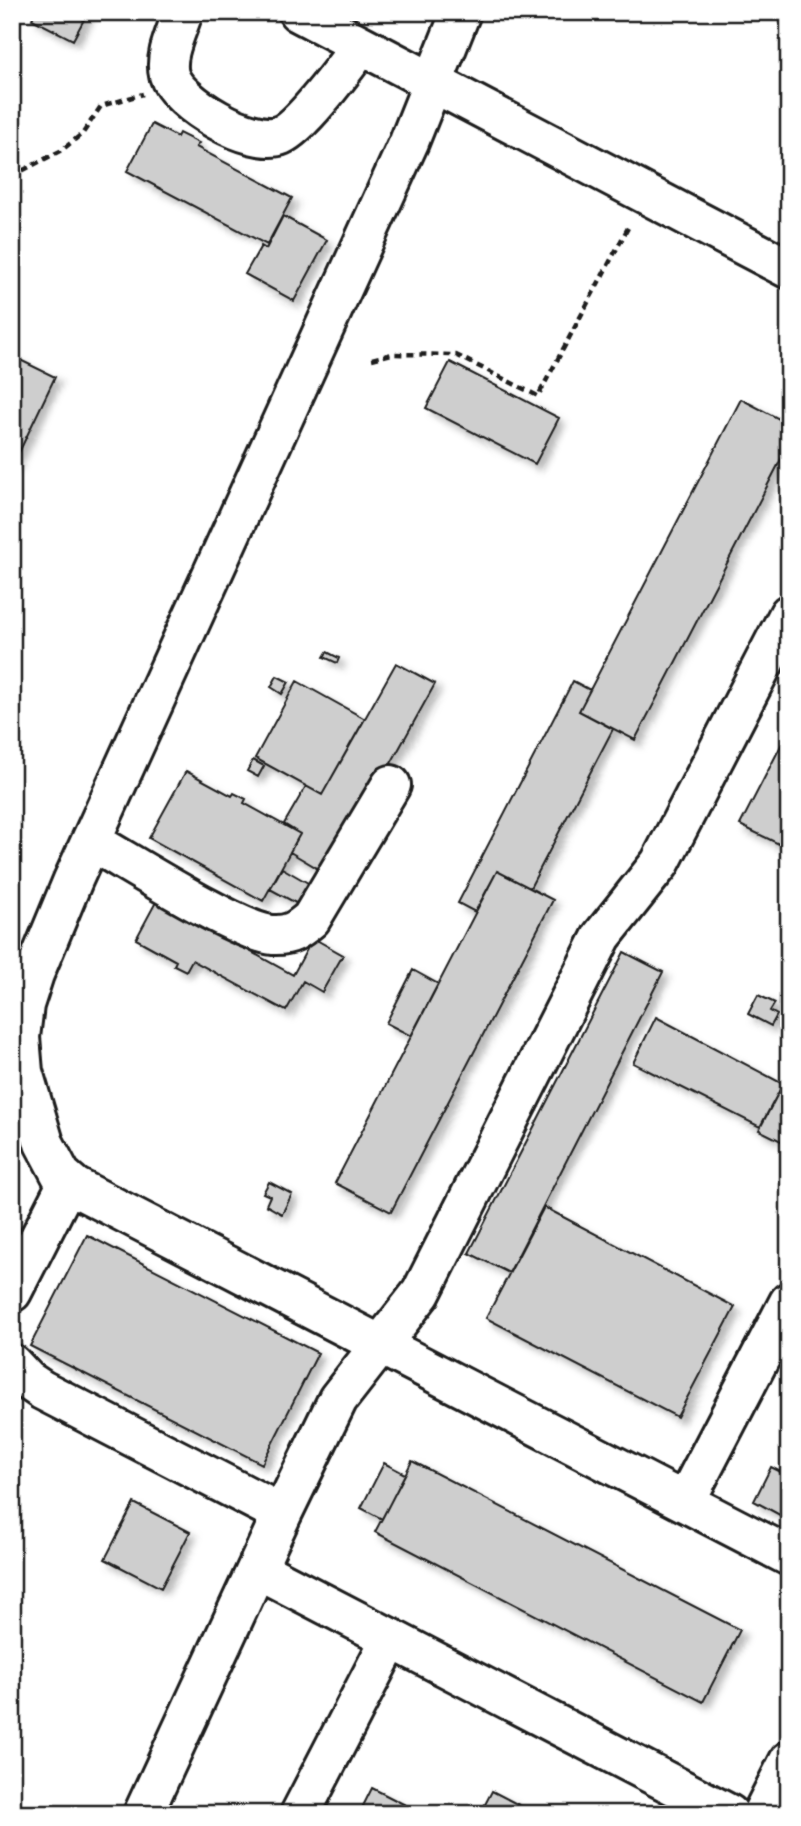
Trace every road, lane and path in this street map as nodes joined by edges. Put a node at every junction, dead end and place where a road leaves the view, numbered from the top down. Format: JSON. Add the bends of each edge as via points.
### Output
{"nodes":[{"id":1,"x":183,"y":12,"type":"edge"},
{"id":2,"x":298,"y":12,"type":"edge"},
{"id":3,"x":461,"y":12,"type":"edge"},
{"id":4,"x":360,"y":47,"type":"junction"},
{"id":5,"x":169,"y":76,"type":"junction"},
{"id":6,"x":432,"y":83,"type":"junction"},
{"id":7,"x":12,"y":176,"type":"edge"},
{"id":8,"x":645,"y":195,"type":"junction"},
{"id":9,"x":789,"y":269,"type":"edge"},
{"id":10,"x":372,"y":359,"type":"dead end"},
{"id":11,"x":789,"y":614,"type":"edge"},
{"id":12,"x":391,"y":785,"type":"dead end"},
{"id":13,"x":91,"y":841,"type":"junction"},
{"id":14,"x":68,"y":1182,"type":"junction"},
{"id":15,"x":12,"y":1292,"type":"edge"},
{"id":16,"x":789,"y":1302,"type":"edge"},
{"id":17,"x":381,"y":1346,"type":"junction"},
{"id":18,"x":12,"y":1364,"type":"edge"},
{"id":19,"x":685,"y":1502,"type":"junction"},
{"id":20,"x":282,"y":1514,"type":"junction"},
{"id":21,"x":789,"y":1556,"type":"edge"},
{"id":22,"x":257,"y":1569,"type":"junction"},
{"id":23,"x":391,"y":1638,"type":"junction"},
{"id":24,"x":789,"y":1761,"type":"edge"},
{"id":25,"x":143,"y":1814,"type":"edge"},
{"id":26,"x":300,"y":1814,"type":"edge"},
{"id":27,"x":729,"y":1814,"type":"edge"},
{"id":28,"x":762,"y":1814,"type":"edge"}],
"edges":[{"from":1,"to":5,"type":"street","via":[[167,63]]},
{"from":2,"to":4,"type":"street"},
{"from":3,"to":6,"type":"street"},
{"from":4,"to":5,"type":"street","via":[[292,128],[273,137],[242,132],[196,106]]},
{"from":4,"to":6,"type":"street"},
{"from":5,"to":7,"type":"path","via":[[139,97],[101,106],[83,134]]},
{"from":6,"to":8,"type":"street"},
{"from":6,"to":13,"type":"street","via":[[290,410]]},
{"from":8,"to":9,"type":"street"},
{"from":8,"to":10,"type":"path","via":[[538,397],[456,355],[392,354]]},
{"from":11,"to":17,"type":"street","via":[[660,863],[602,936],[421,1293]]},
{"from":12,"to":13,"type":"street","via":[[311,919],[294,933],[271,935],[240,924]]},
{"from":13,"to":14,"type":"street","via":[[34,974],[20,1037],[29,1100],[52,1161]]},
{"from":14,"to":15,"type":"street"},
{"from":14,"to":17,"type":"street"},
{"from":16,"to":19,"type":"street"},
{"from":17,"to":19,"type":"street"},
{"from":17,"to":20,"type":"street","via":[[338,1398]]},
{"from":18,"to":20,"type":"street","via":[[42,1390]]},
{"from":19,"to":21,"type":"street"},
{"from":20,"to":22,"type":"street"},
{"from":22,"to":23,"type":"street"},
{"from":22,"to":25,"type":"street"},
{"from":23,"to":26,"type":"street"},
{"from":23,"to":27,"type":"street"},
{"from":24,"to":28,"type":"street"}]}
